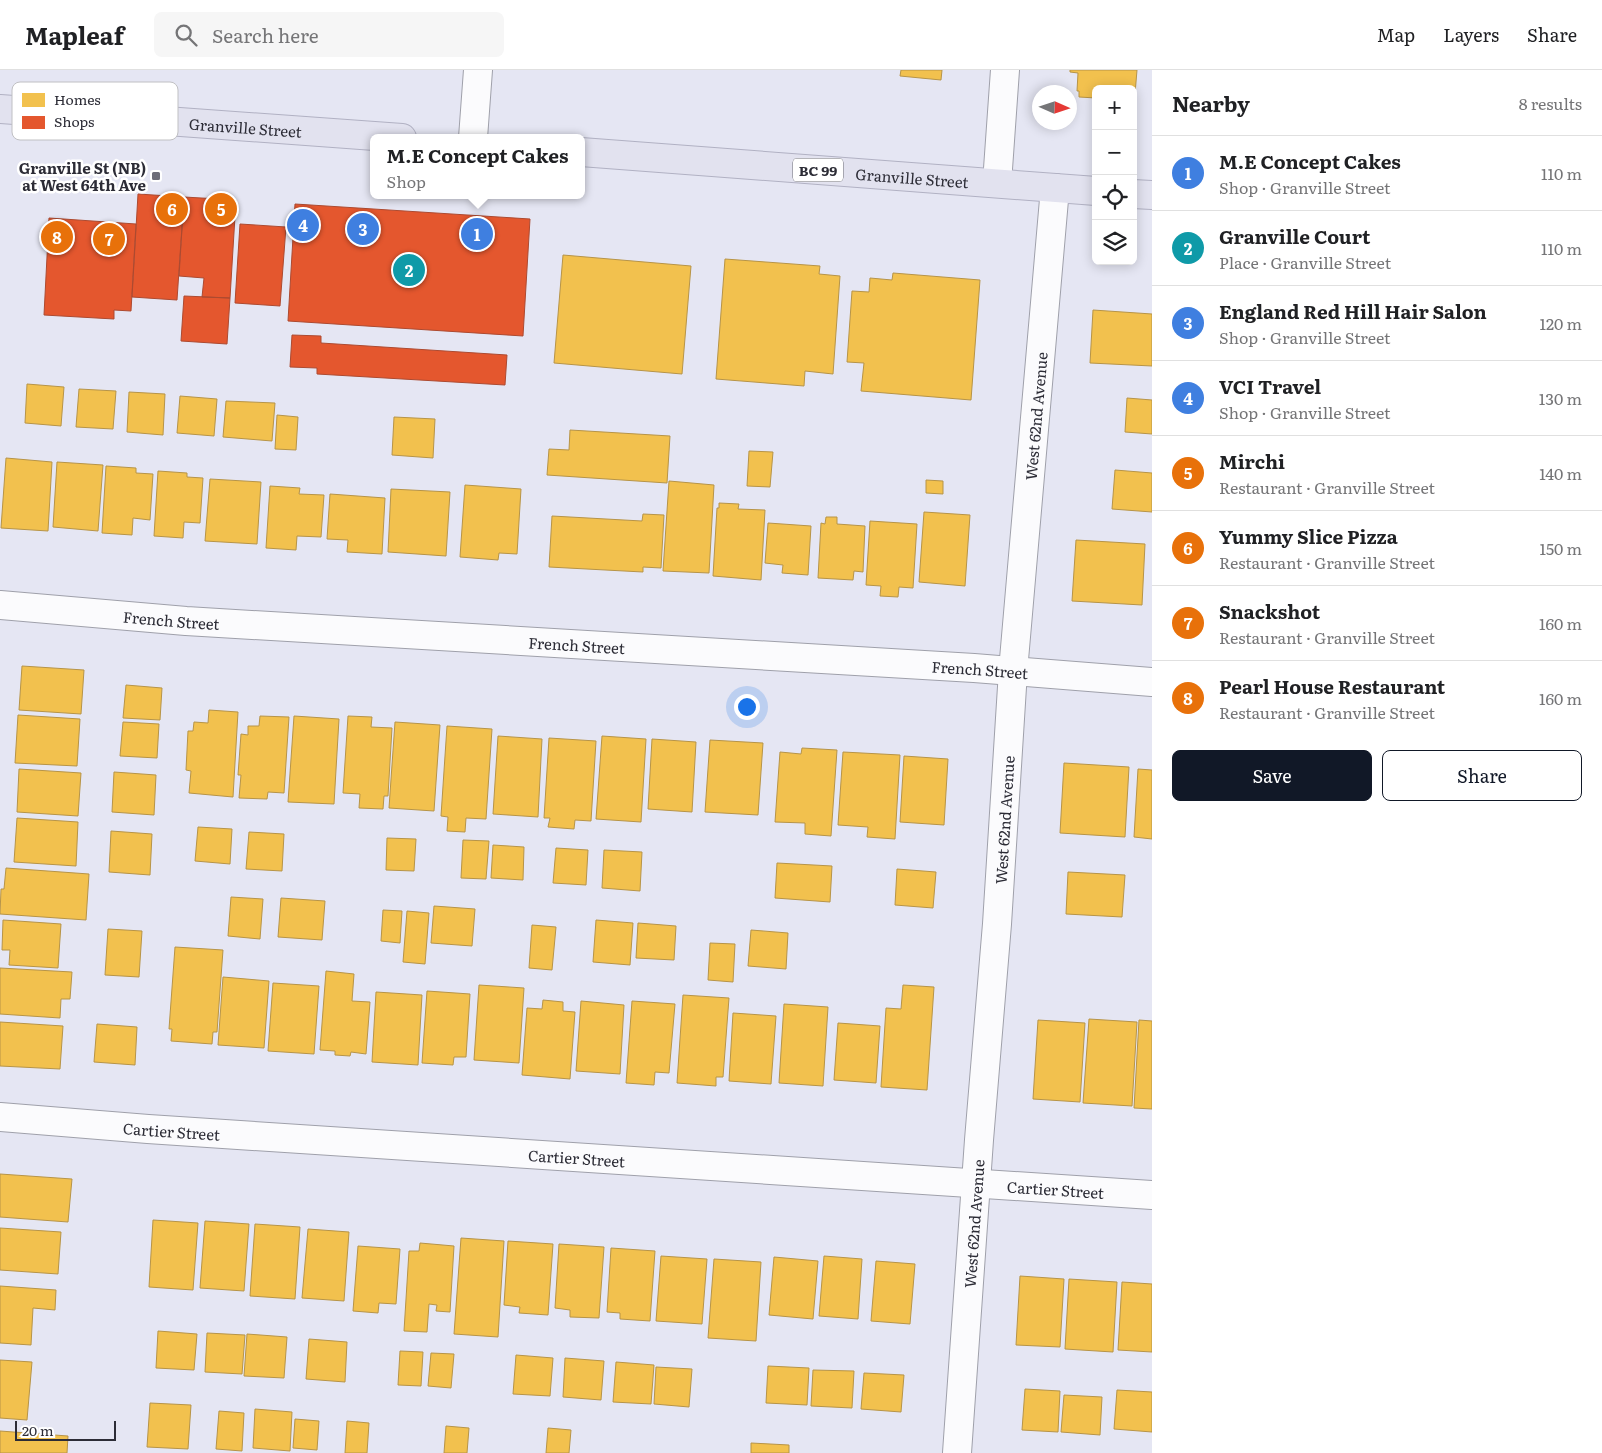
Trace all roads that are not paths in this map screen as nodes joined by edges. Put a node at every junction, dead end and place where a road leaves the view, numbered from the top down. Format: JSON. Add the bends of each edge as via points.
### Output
{"nodes":[{"id":1,"x":478,"y":70,"type":"edge"},
{"id":2,"x":1005,"y":70,"type":"edge"},
{"id":3,"x":178,"y":122,"type":"edge"},
{"id":4,"x":473,"y":134,"type":"edge"},
{"id":5,"x":370,"y":136,"type":"edge"},
{"id":6,"x":585,"y":152,"type":"edge"},
{"id":7,"x":997,"y":183,"type":"junction"},
{"id":8,"x":1054,"y":188,"type":"junction"},
{"id":9,"x":1092,"y":191,"type":"edge"},
{"id":10,"x":1137,"y":194,"type":"edge"},
{"id":11,"x":1152,"y":195,"type":"edge"},
{"id":12,"x":0,"y":605,"type":"edge"},
{"id":13,"x":1013,"y":671,"type":"junction"},
{"id":14,"x":1152,"y":682,"type":"edge"},
{"id":15,"x":0,"y":1117,"type":"edge"},
{"id":16,"x":976,"y":1183,"type":"junction"},
{"id":17,"x":1152,"y":1195,"type":"edge"},
{"id":18,"x":957,"y":1453,"type":"edge"}],
"edges":[{"from":1,"to":4,"type":"street"},
{"from":2,"to":7,"type":"street"},
{"from":3,"to":5,"type":"highway","name":"Granville Street"},
{"from":6,"to":7,"type":"highway","name":"Granville Street","number":"BC 99"},
{"from":7,"to":8,"type":"highway","name":"Granville Street","number":"BC 99"},
{"from":8,"to":9,"type":"highway","name":"Granville Street","number":"BC 99"},
{"from":8,"to":13,"type":"street","name":"West 62nd Avenue"},
{"from":10,"to":11,"type":"highway"},
{"from":12,"to":13,"type":"street","name":"French Street","via":[[186,621]]},
{"from":13,"to":14,"type":"street","name":"French Street"},
{"from":13,"to":16,"type":"street","name":"West 62nd Avenue"},
{"from":15,"to":16,"type":"street","name":"Cartier Street"},
{"from":16,"to":17,"type":"street","name":"Cartier Street"},
{"from":16,"to":18,"type":"street","name":"West 62nd Avenue"}]}
